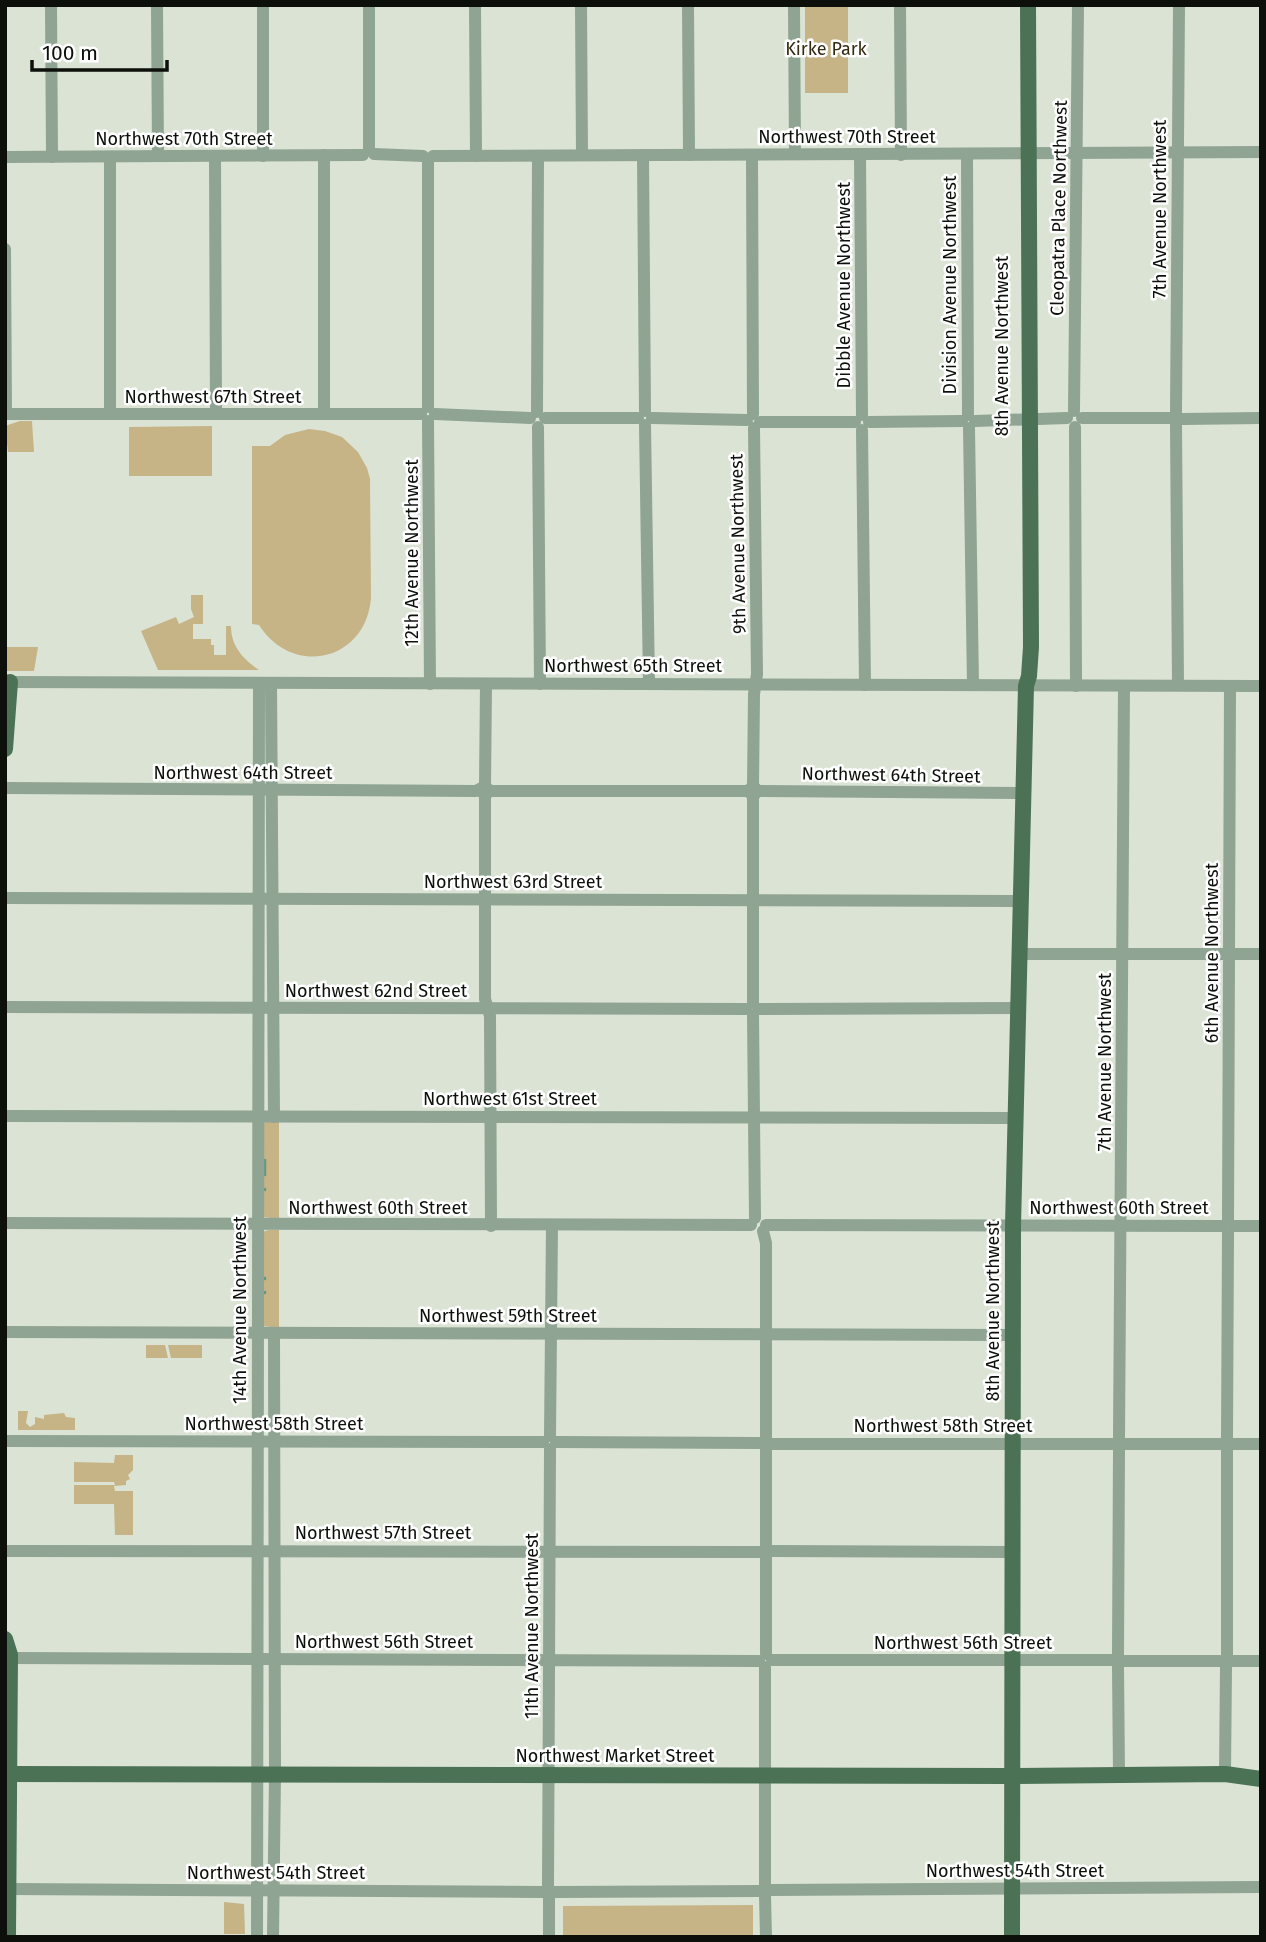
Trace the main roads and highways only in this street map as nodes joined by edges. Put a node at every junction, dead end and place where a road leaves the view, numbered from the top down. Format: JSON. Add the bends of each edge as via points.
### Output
{"nodes":[{"id":1,"x":1020,"y":5,"type":"edge"},
{"id":2,"x":1028,"y":5,"type":"edge"},
{"id":3,"x":1025,"y":153,"type":"junction"},
{"id":4,"x":8,"y":682,"type":"edge"},
{"id":5,"x":5,"y":749,"type":"edge"},
{"id":6,"x":5,"y":1639,"type":"edge"},
{"id":7,"x":1261,"y":1769,"type":"edge"},
{"id":8,"x":7,"y":1774,"type":"edge"},
{"id":9,"x":1225,"y":1774,"type":"junction"},
{"id":10,"x":1011,"y":1776,"type":"junction"},
{"id":11,"x":1261,"y":1779,"type":"edge"},
{"id":12,"x":8,"y":1937,"type":"edge"},
{"id":13,"x":1012,"y":1937,"type":"edge"}],
"edges":[{"from":1,"to":3,"type":"main road","name":"8th Avenue Northwest"},
{"from":2,"to":3,"type":"main road","name":"8th Avenue Northwest"},
{"from":3,"to":10,"type":"main road","name":"8th Avenue Northwest","via":[[1031,648],[1026,686],[1014,1118]]},
{"from":4,"to":5,"type":"main road"},
{"from":6,"to":8,"type":"main road","via":[[10,1658]]},
{"from":7,"to":9,"type":"main road","name":"Northwest Market Street"},
{"from":8,"to":10,"type":"main road","name":"Northwest Market Street"},
{"from":8,"to":12,"type":"main road"},
{"from":9,"to":10,"type":"main road","name":"Northwest Market Street"},
{"from":9,"to":11,"type":"main road","name":"Northwest Market Street"},
{"from":10,"to":13,"type":"main road","name":"8th Avenue Northwest"}]}
